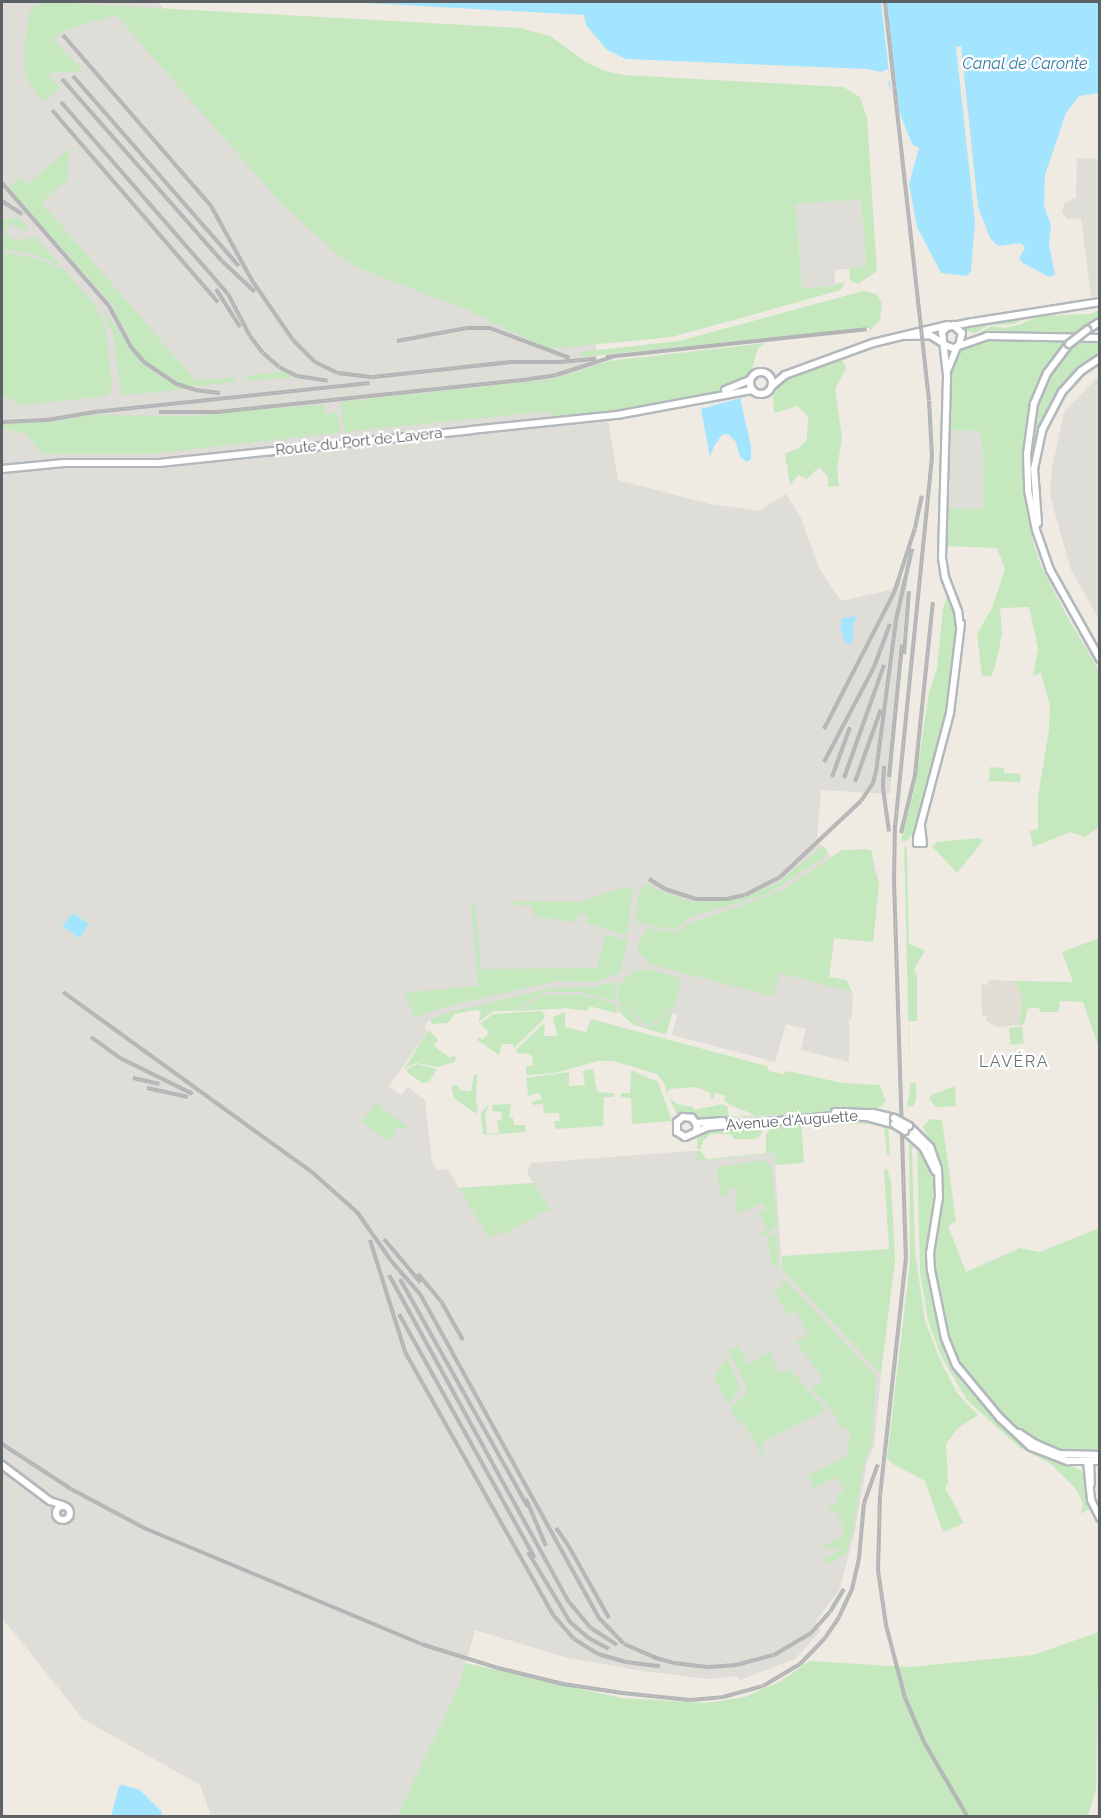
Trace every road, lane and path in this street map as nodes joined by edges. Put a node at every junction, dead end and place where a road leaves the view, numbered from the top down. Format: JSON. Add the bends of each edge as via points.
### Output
{"nodes":[{"id":1,"x":1100,"y":302,"type":"edge"},
{"id":2,"x":1100,"y":322,"type":"edge"},
{"id":3,"x":952,"y":325,"type":"junction"},
{"id":4,"x":890,"y":338,"type":"junction"},
{"id":5,"x":1100,"y":338,"type":"edge"},
{"id":6,"x":944,"y":344,"type":"junction"},
{"id":7,"x":958,"y":346,"type":"junction"},
{"id":8,"x":1100,"y":358,"type":"edge"},
{"id":9,"x":811,"y":365,"type":"junction"},
{"id":10,"x":769,"y":375,"type":"junction"},
{"id":11,"x":947,"y":375,"type":"junction"},
{"id":12,"x":750,"y":380,"type":"junction"},
{"id":13,"x":772,"y":386,"type":"junction"},
{"id":14,"x":752,"y":390,"type":"junction"},
{"id":15,"x":714,"y":395,"type":"junction"},
{"id":16,"x":2,"y":470,"type":"edge"},
{"id":17,"x":1041,"y":547,"type":"junction"},
{"id":18,"x":1100,"y":659,"type":"edge"},
{"id":19,"x":920,"y":838,"type":"dead end"},
{"id":20,"x":894,"y":1121,"type":"junction"},
{"id":21,"x":696,"y":1123,"type":"junction"},
{"id":22,"x":911,"y":1130,"type":"junction"},
{"id":23,"x":696,"y":1131,"type":"junction"},
{"id":24,"x":939,"y":1183,"type":"junction"},
{"id":25,"x":1000,"y":1418,"type":"junction"},
{"id":26,"x":1100,"y":1455,"type":"edge"},
{"id":27,"x":1068,"y":1461,"type":"junction"},
{"id":28,"x":1089,"y":1461,"type":"junction"},
{"id":29,"x":1100,"y":1464,"type":"edge"},
{"id":30,"x":2,"y":1465,"type":"edge"},
{"id":31,"x":1089,"y":1475,"type":"junction"},
{"id":32,"x":50,"y":1501,"type":"junction"},
{"id":33,"x":62,"y":1505,"type":"junction"},
{"id":34,"x":56,"y":1512,"type":"junction"},
{"id":35,"x":1100,"y":1518,"type":"edge"}],
"edges":[{"from":1,"to":3,"type":"street"},
{"from":2,"to":17,"type":"street","bridge":true,"via":[[1069,344],[1055,360],[1034,403],[1027,454],[1029,496]]},
{"from":3,"to":4,"type":"street"},
{"from":3,"to":6,"type":"street","via":[[942,332]]},
{"from":3,"to":7,"type":"street","via":[[962,333]]},
{"from":4,"to":6,"type":"street","via":[[926,334]]},
{"from":4,"to":9,"type":"street"},
{"from":5,"to":7,"type":"street","via":[[987,336]]},
{"from":6,"to":7,"type":"street"},
{"from":6,"to":11,"type":"street"},
{"from":7,"to":11,"type":"street"},
{"from":8,"to":17,"type":"street","via":[[1062,392],[1040,436],[1033,480]]},
{"from":9,"to":10,"type":"street"},
{"from":9,"to":13,"type":"street","via":[[785,375]]},
{"from":10,"to":12,"type":"street","via":[[757,372]]},
{"from":10,"to":13,"type":"street"},
{"from":11,"to":19,"type":"street","via":[[943,550],[948,575],[961,605],[960,627],[950,713]]},
{"from":12,"to":14,"type":"street"},
{"from":12,"to":15,"type":"street","name":"Route du Port de Lavera"},
{"from":13,"to":14,"type":"street","via":[[764,394]]},
{"from":14,"to":15,"type":"street","name":"Route du Port de Lavera"},
{"from":15,"to":16,"type":"street","name":"Route du Port de Lavera","via":[[617,415],[159,463],[64,463]]},
{"from":17,"to":18,"type":"street","via":[[1062,595]]},
{"from":20,"to":21,"type":"street","name":"Avenue d'Auguette","via":[[873,1113],[844,1112]]},
{"from":20,"to":22,"type":"street","name":"Avenue d'Auguette","bridge":true},
{"from":20,"to":23,"type":"street","name":"Avenue d'Auguette","via":[[836,1116]]},
{"from":21,"to":23,"type":"street"},
{"from":21,"to":23,"type":"street","via":[[686,1117],[676,1126],[677,1132],[685,1137]]},
{"from":22,"to":24,"type":"street","name":"Avenue d'Auguette","via":[[929,1156]]},
{"from":22,"to":24,"type":"street","via":[[932,1151]]},
{"from":24,"to":25,"type":"street","via":[[930,1263],[945,1338],[963,1375]]},
{"from":25,"to":27,"type":"street","via":[[1031,1447]]},
{"from":25,"to":28,"type":"street","via":[[1048,1450]]},
{"from":26,"to":28,"type":"street"},
{"from":27,"to":28,"type":"street"},
{"from":27,"to":31,"type":"street"},
{"from":28,"to":29,"type":"street"},
{"from":28,"to":31,"type":"street"},
{"from":29,"to":31,"type":"street"},
{"from":30,"to":32,"type":"street"},
{"from":31,"to":35,"type":"street"},
{"from":32,"to":33,"type":"street"},
{"from":32,"to":34,"type":"street"},
{"from":33,"to":34,"type":"street"},
{"from":33,"to":34,"type":"street","via":[[70,1510],[69,1517],[60,1520]]}]}
